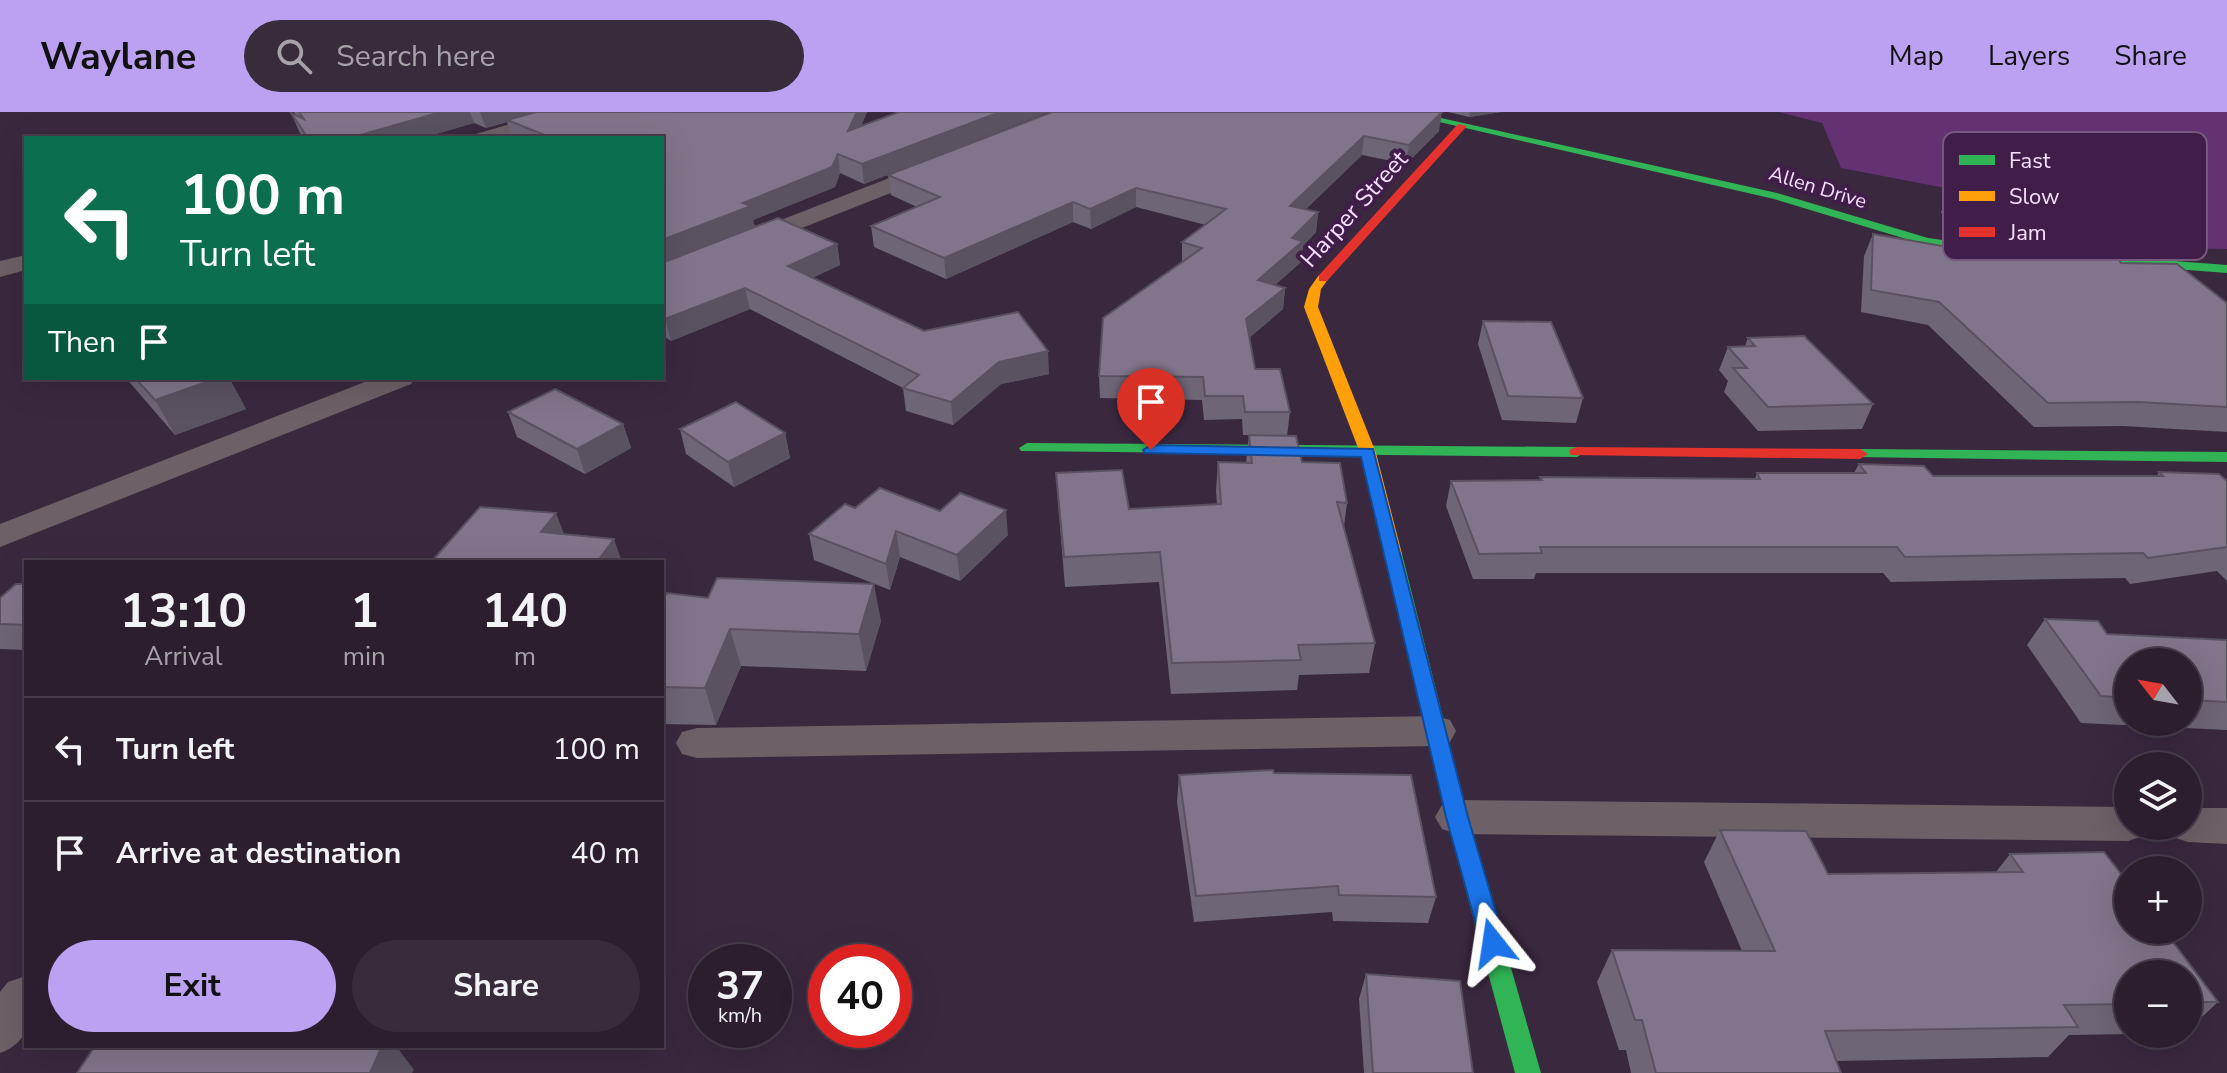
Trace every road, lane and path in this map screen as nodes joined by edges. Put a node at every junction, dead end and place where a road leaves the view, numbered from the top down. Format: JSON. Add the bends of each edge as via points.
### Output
{"nodes":[{"id":1,"x":573,"y":112,"type":"edge"},
{"id":2,"x":1401,"y":112,"type":"edge"},
{"id":3,"x":1462,"y":126,"type":"junction"},
{"id":4,"x":490,"y":136,"type":"edge"},
{"id":5,"x":956,"y":159,"type":"edge"},
{"id":6,"x":1943,"y":244,"type":"edge"},
{"id":7,"x":2096,"y":260,"type":"edge"},
{"id":8,"x":24,"y":263,"type":"edge"},
{"id":9,"x":0,"y":269,"type":"edge"},
{"id":10,"x":2225,"y":271,"type":"edge"},
{"id":11,"x":664,"y":274,"type":"edge"},
{"id":12,"x":396,"y":380,"type":"edge"},
{"id":13,"x":1027,"y":448,"type":"dead end"},
{"id":14,"x":1368,"y":453,"type":"junction"},
{"id":15,"x":2227,"y":457,"type":"edge"},
{"id":16,"x":0,"y":536,"type":"edge"},
{"id":17,"x":1436,"y":731,"type":"junction"},
{"id":18,"x":697,"y":743,"type":"dead end"},
{"id":19,"x":1457,"y":817,"type":"junction"},
{"id":20,"x":2114,"y":824,"type":"edge"},
{"id":21,"x":2202,"y":825,"type":"edge"},
{"id":22,"x":2227,"y":826,"type":"edge"},
{"id":23,"x":24,"y":1000,"type":"edge"},
{"id":24,"x":0,"y":1030,"type":"edge"},
{"id":25,"x":1528,"y":1073,"type":"edge"}],
"edges":[{"from":1,"to":4,"type":"street"},
{"from":2,"to":3,"type":"street","name":"Allen Drive"},
{"from":3,"to":6,"type":"street","name":"Allen Drive","via":[[1762,192]]},
{"from":3,"to":14,"type":"street","name":"Harper Street","via":[[1315,289],[1311,307]]},
{"from":5,"to":11,"type":"street"},
{"from":7,"to":10,"type":"street","name":"Allen Drive"},
{"from":8,"to":9,"type":"street"},
{"from":12,"to":16,"type":"street"},
{"from":13,"to":14,"type":"street"},
{"from":14,"to":15,"type":"street"},
{"from":14,"to":17,"type":"street","name":"Harper Street"},
{"from":17,"to":18,"type":"street"},
{"from":17,"to":19,"type":"street","name":"Harper Street"},
{"from":19,"to":20,"type":"street"},
{"from":19,"to":25,"type":"street","name":"Harper Street"},
{"from":21,"to":22,"type":"street"},
{"from":23,"to":24,"type":"street"}]}
